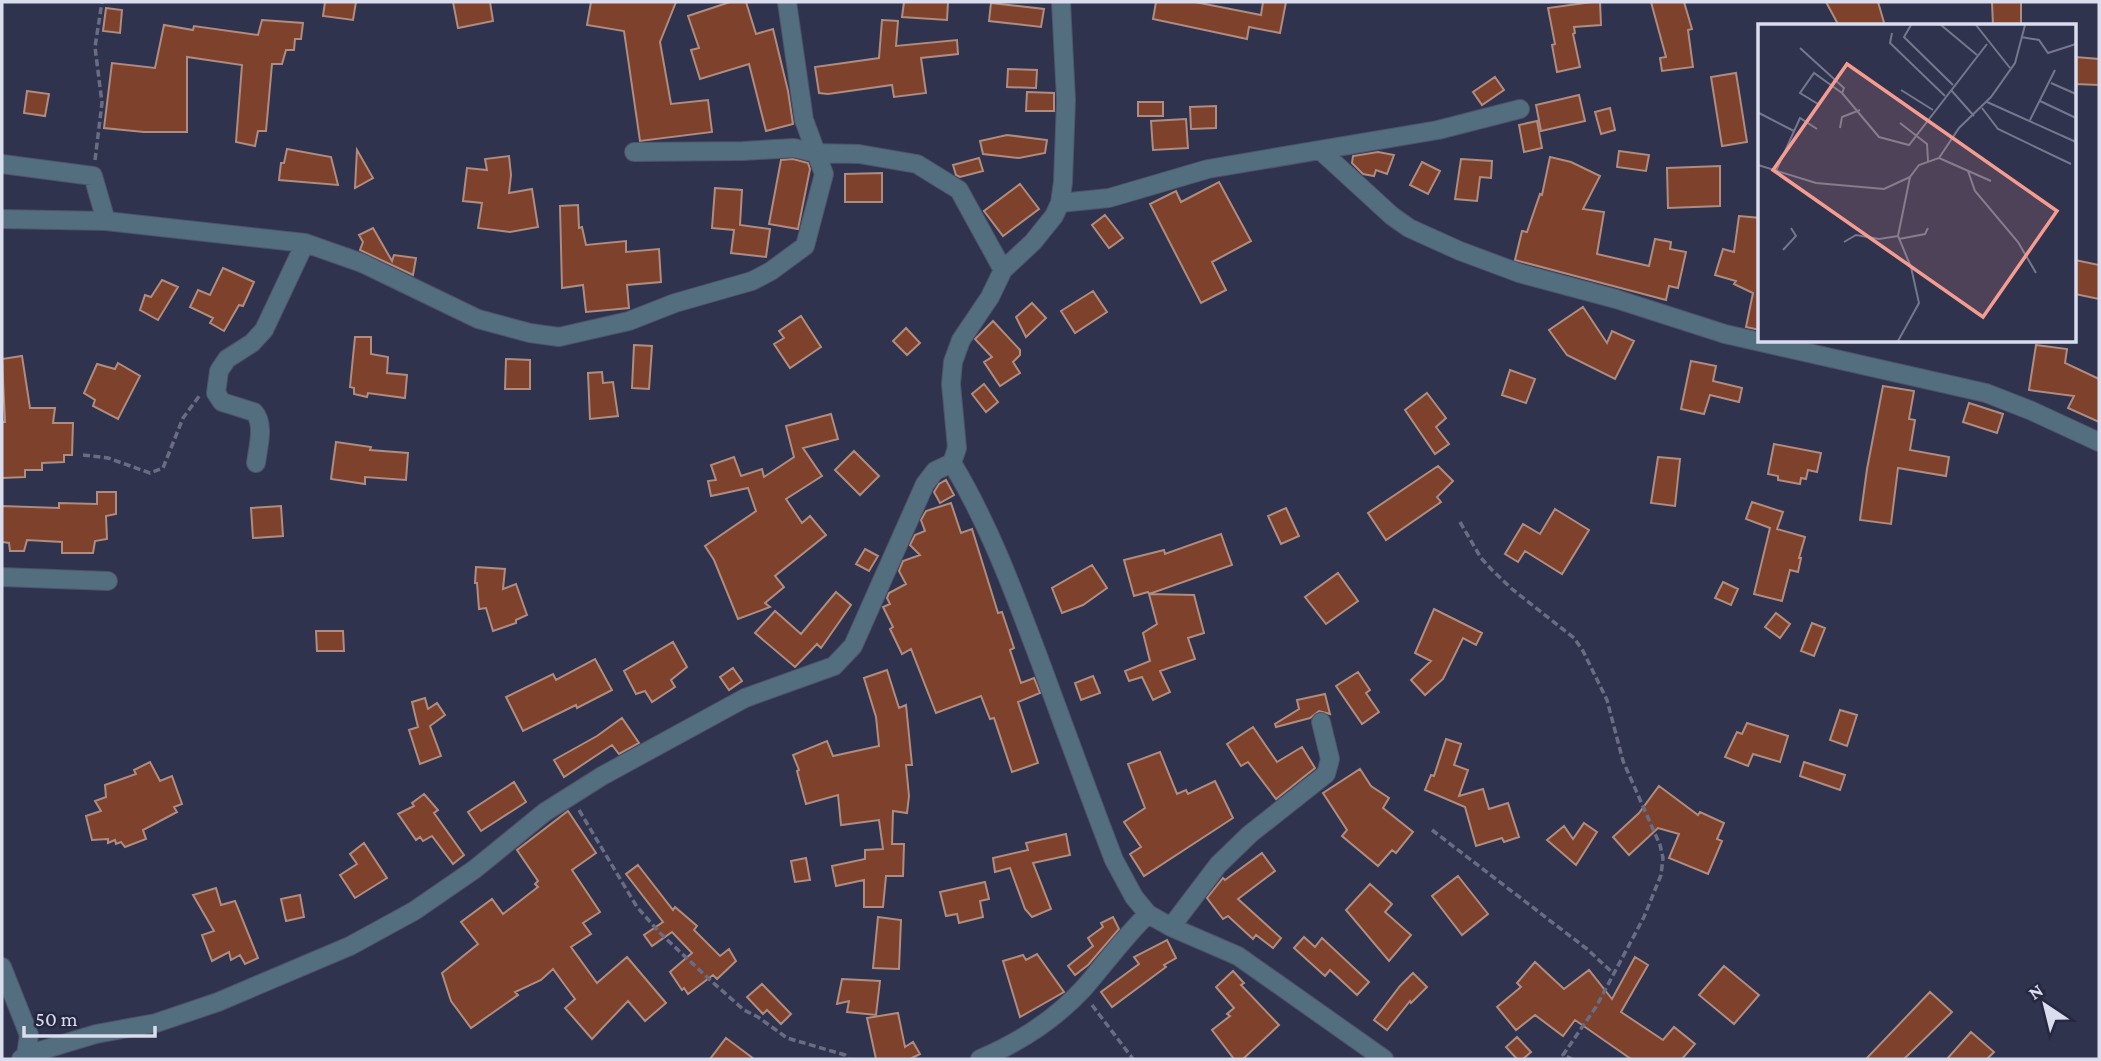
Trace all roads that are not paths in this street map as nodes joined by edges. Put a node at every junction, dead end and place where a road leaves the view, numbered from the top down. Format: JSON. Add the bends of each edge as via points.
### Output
{"nodes":[{"id":1,"x":787,"y":2,"type":"edge"},
{"id":2,"x":1061,"y":2,"type":"edge"},
{"id":3,"x":1520,"y":109,"type":"dead end"},
{"id":4,"x":1320,"y":150,"type":"junction"},
{"id":5,"x":634,"y":152,"type":"dead end"},
{"id":6,"x":816,"y":153,"type":"junction"},
{"id":7,"x":2,"y":164,"type":"edge"},
{"id":8,"x":1060,"y":203,"type":"junction"},
{"id":9,"x":2,"y":219,"type":"edge"},
{"id":10,"x":106,"y":221,"type":"junction"},
{"id":11,"x":305,"y":243,"type":"junction"},
{"id":12,"x":1003,"y":270,"type":"junction"},
{"id":13,"x":1758,"y":341,"type":"edge"},
{"id":14,"x":1765,"y":343,"type":"edge"},
{"id":15,"x":2099,"y":442,"type":"edge"},
{"id":16,"x":256,"y":463,"type":"dead end"},
{"id":17,"x":952,"y":463,"type":"junction"},
{"id":18,"x":2,"y":577,"type":"edge"},
{"id":19,"x":108,"y":581,"type":"dead end"},
{"id":20,"x":1321,"y":722,"type":"dead end"},
{"id":21,"x":1148,"y":915,"type":"junction"},
{"id":22,"x":1171,"y":928,"type":"junction"},
{"id":23,"x":2,"y":967,"type":"edge"},
{"id":24,"x":24,"y":1057,"type":"edge"},
{"id":25,"x":980,"y":1059,"type":"edge"},
{"id":26,"x":1384,"y":1059,"type":"edge"}],
"edges":[{"from":1,"to":6,"type":"street","via":[[804,120]]},
{"from":2,"to":8,"type":"street","via":[[1066,100]]},
{"from":3,"to":4,"type":"street","via":[[1438,130]]},
{"from":4,"to":8,"type":"street","via":[[1208,169],[1109,198]]},
{"from":4,"to":13,"type":"street","via":[[1392,216],[1460,251],[1519,273]]},
{"from":5,"to":6,"type":"street","via":[[794,148]]},
{"from":6,"to":11,"type":"street","via":[[824,174],[805,246],[798,253],[752,281],[629,321],[559,337],[478,319],[362,263]]},
{"from":6,"to":12,"type":"street","via":[[917,163],[959,190]]},
{"from":7,"to":10,"type":"street","via":[[93,176]]},
{"from":8,"to":12,"type":"street","via":[[1033,242]]},
{"from":9,"to":10,"type":"street"},
{"from":10,"to":11,"type":"street"},
{"from":11,"to":16,"type":"street","via":[[264,330],[219,371],[216,393],[222,402],[254,412],[259,418]]},
{"from":12,"to":17,"type":"street","via":[[953,362],[957,448]]},
{"from":14,"to":15,"type":"street","via":[[1986,393]]},
{"from":17,"to":21,"type":"street","via":[[975,502],[1013,589],[1114,860]]},
{"from":17,"to":24,"type":"street","via":[[935,471],[925,484],[853,646],[828,669],[745,698],[570,796],[414,911],[350,947],[156,1023],[96,1034]]},
{"from":18,"to":19,"type":"street"},
{"from":20,"to":22,"type":"street","via":[[1331,759],[1326,774],[1218,865]]},
{"from":21,"to":22,"type":"street"},
{"from":21,"to":25,"type":"street","via":[[1082,990],[1039,1027]]},
{"from":22,"to":26,"type":"street","via":[[1238,956]]},
{"from":23,"to":24,"type":"street","via":[[29,1035]]}]}
